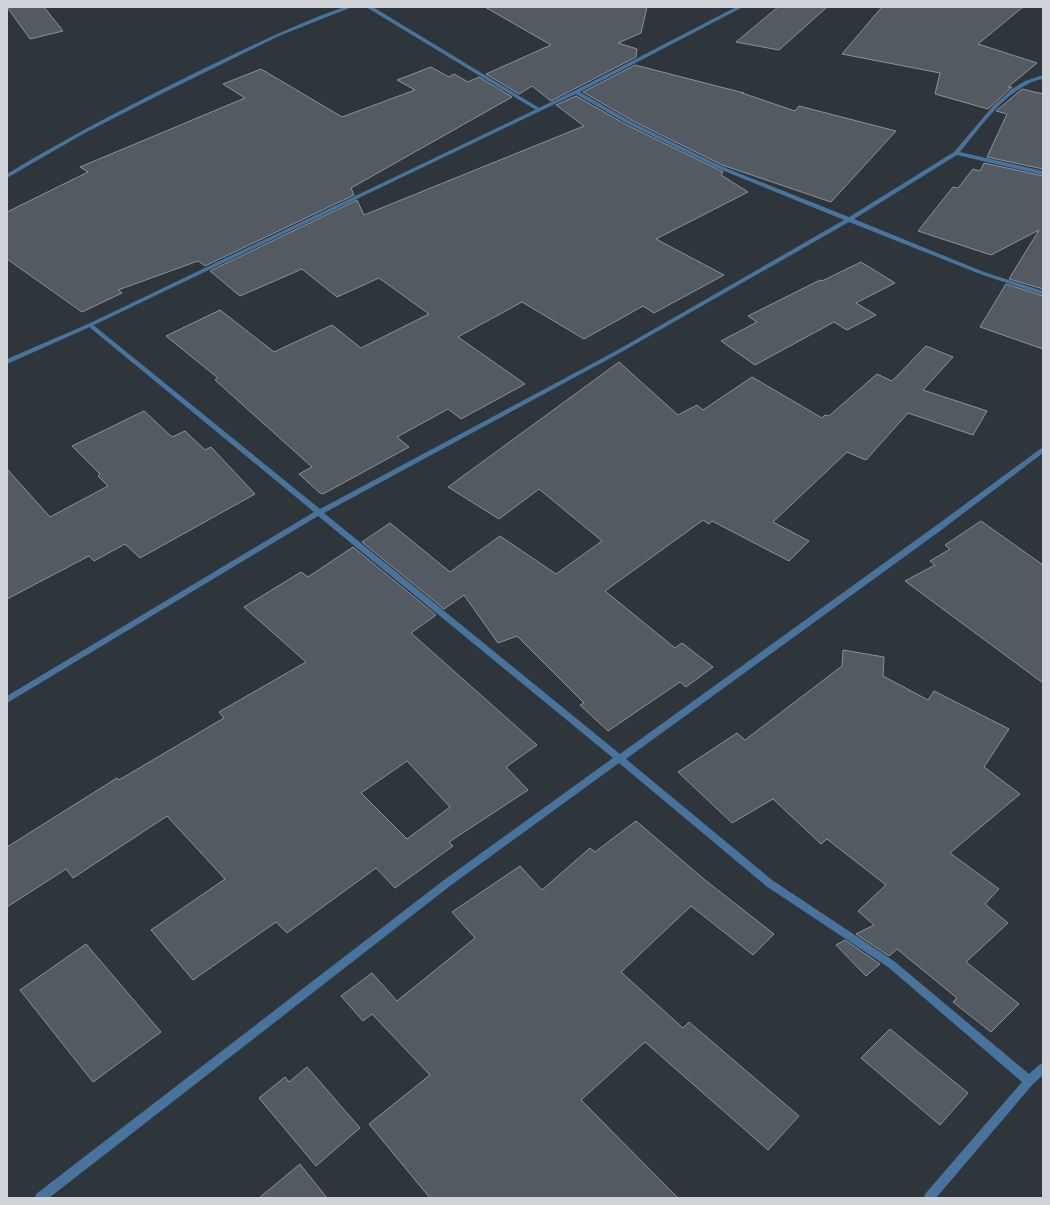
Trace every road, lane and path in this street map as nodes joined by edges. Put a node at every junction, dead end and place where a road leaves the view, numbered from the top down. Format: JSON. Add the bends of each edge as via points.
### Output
{"nodes":[{"id":1,"x":349,"y":7,"type":"edge"},
{"id":2,"x":369,"y":7,"type":"edge"},
{"id":3,"x":740,"y":7,"type":"edge"},
{"id":4,"x":1043,"y":77,"type":"edge"},
{"id":5,"x":576,"y":92,"type":"junction"},
{"id":6,"x":538,"y":109,"type":"junction"},
{"id":7,"x":956,"y":153,"type":"junction"},
{"id":8,"x":1043,"y":173,"type":"edge"},
{"id":9,"x":7,"y":176,"type":"edge"},
{"id":10,"x":848,"y":220,"type":"junction"},
{"id":11,"x":1043,"y":293,"type":"edge"},
{"id":12,"x":90,"y":325,"type":"junction"},
{"id":13,"x":7,"y":362,"type":"edge"},
{"id":14,"x":1043,"y":450,"type":"edge"},
{"id":15,"x":318,"y":513,"type":"junction"},
{"id":16,"x":7,"y":700,"type":"edge"},
{"id":17,"x":620,"y":759,"type":"junction"},
{"id":18,"x":1043,"y":1068,"type":"edge"},
{"id":19,"x":1029,"y":1081,"type":"junction"},
{"id":20,"x":40,"y":1198,"type":"edge"},
{"id":21,"x":929,"y":1198,"type":"edge"}],
"edges":[{"from":1,"to":9,"type":"street","via":[[314,19],[191,77],[91,127]]},
{"from":2,"to":6,"type":"street"},
{"from":3,"to":5,"type":"street"},
{"from":4,"to":7,"type":"street","via":[[1026,82],[1014,90]]},
{"from":5,"to":6,"type":"street"},
{"from":5,"to":10,"type":"street","via":[[628,122],[720,167]]},
{"from":6,"to":12,"type":"street"},
{"from":7,"to":8,"type":"street"},
{"from":7,"to":10,"type":"street"},
{"from":10,"to":11,"type":"street","via":[[982,273]]},
{"from":10,"to":15,"type":"street","via":[[616,353]]},
{"from":12,"to":13,"type":"street"},
{"from":12,"to":15,"type":"street"},
{"from":14,"to":17,"type":"street"},
{"from":15,"to":16,"type":"street"},
{"from":15,"to":17,"type":"street"},
{"from":17,"to":19,"type":"street","via":[[769,883],[891,964]]},
{"from":17,"to":20,"type":"street","via":[[447,883]]},
{"from":18,"to":19,"type":"street"},
{"from":19,"to":21,"type":"street"}]}
